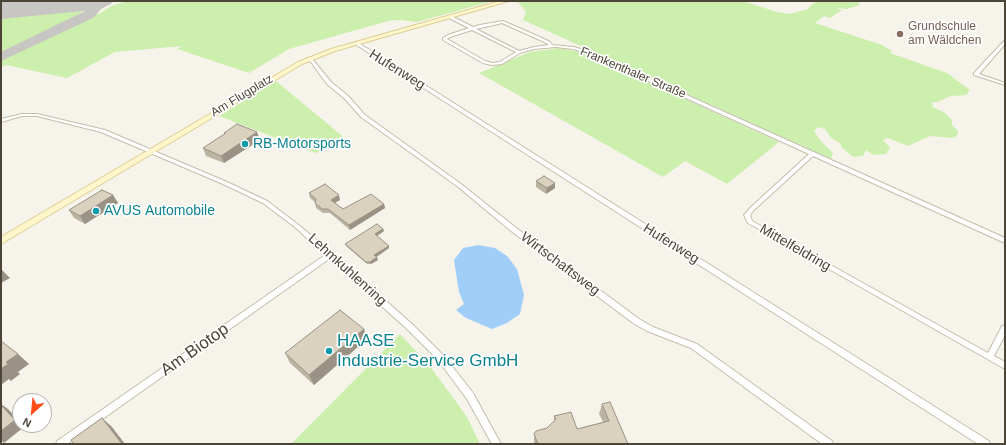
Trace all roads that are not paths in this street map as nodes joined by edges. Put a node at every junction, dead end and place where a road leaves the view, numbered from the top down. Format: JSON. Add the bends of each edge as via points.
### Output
{"nodes":[{"id":1,"x":506,"y":1,"type":"edge"},
{"id":2,"x":450,"y":17,"type":"junction"},
{"id":3,"x":472,"y":28,"type":"junction"},
{"id":4,"x":1005,"y":42,"type":"edge"},
{"id":5,"x":356,"y":43,"type":"junction"},
{"id":6,"x":551,"y":46,"type":"junction"},
{"id":7,"x":520,"y":52,"type":"junction"},
{"id":8,"x":308,"y":59,"type":"junction"},
{"id":9,"x":1005,"y":84,"type":"edge"},
{"id":10,"x":1,"y":121,"type":"edge"},
{"id":11,"x":151,"y":151,"type":"junction"},
{"id":12,"x":813,"y":154,"type":"junction"},
{"id":13,"x":1,"y":241,"type":"edge"},
{"id":14,"x":1005,"y":241,"type":"edge"},
{"id":15,"x":330,"y":255,"type":"junction"},
{"id":16,"x":1005,"y":328,"type":"edge"},
{"id":17,"x":990,"y":357,"type":"junction"},
{"id":18,"x":1005,"y":366,"type":"edge"},
{"id":19,"x":60,"y":444,"type":"edge"},
{"id":20,"x":497,"y":444,"type":"edge"},
{"id":21,"x":829,"y":444,"type":"edge"},
{"id":22,"x":986,"y":444,"type":"edge"}],
"edges":[{"from":1,"to":2,"type":"street","name":"Am Flugplatz"},
{"from":2,"to":3,"type":"street"},
{"from":2,"to":5,"type":"street","name":"Am Flugplatz"},
{"from":3,"to":6,"type":"street","via":[[502,22],[541,38]]},
{"from":3,"to":7,"type":"street"},
{"from":3,"to":7,"type":"street","name":"Frankenthaler Straße","via":[[444,39],[492,64],[501,63]]},
{"from":4,"to":9,"type":"street","via":[[976,74]]},
{"from":5,"to":8,"type":"street","name":"Am Flugplatz"},
{"from":5,"to":22,"type":"street","name":"Hufenweg"},
{"from":6,"to":7,"type":"street","name":"Frankenthaler Straße"},
{"from":6,"to":12,"type":"street","name":"Frankenthaler Straße","via":[[574,48],[592,54]]},
{"from":8,"to":11,"type":"street","name":"Am Flugplatz"},
{"from":8,"to":21,"type":"street","name":"Wirtschaftsweg","via":[[329,84],[367,119],[459,185],[636,321],[694,346]]},
{"from":10,"to":11,"type":"street","name":"Lehmkuhlenring","via":[[22,115],[44,116],[102,131]]},
{"from":11,"to":13,"type":"street","name":"Am Flugplatz"},
{"from":11,"to":15,"type":"street","name":"Lehmkuhlenring","via":[[265,202]]},
{"from":12,"to":14,"type":"street"},
{"from":12,"to":17,"type":"street","name":"Mittelfeldring","via":[[752,209],[747,215],[750,222]]},
{"from":15,"to":19,"type":"street","name":"Am Biotop"},
{"from":15,"to":20,"type":"street","name":"Lehmkuhlenring","via":[[410,326],[441,358],[470,396]]},
{"from":16,"to":17,"type":"street"},
{"from":17,"to":18,"type":"street","name":"Mittelfeldring"}]}
